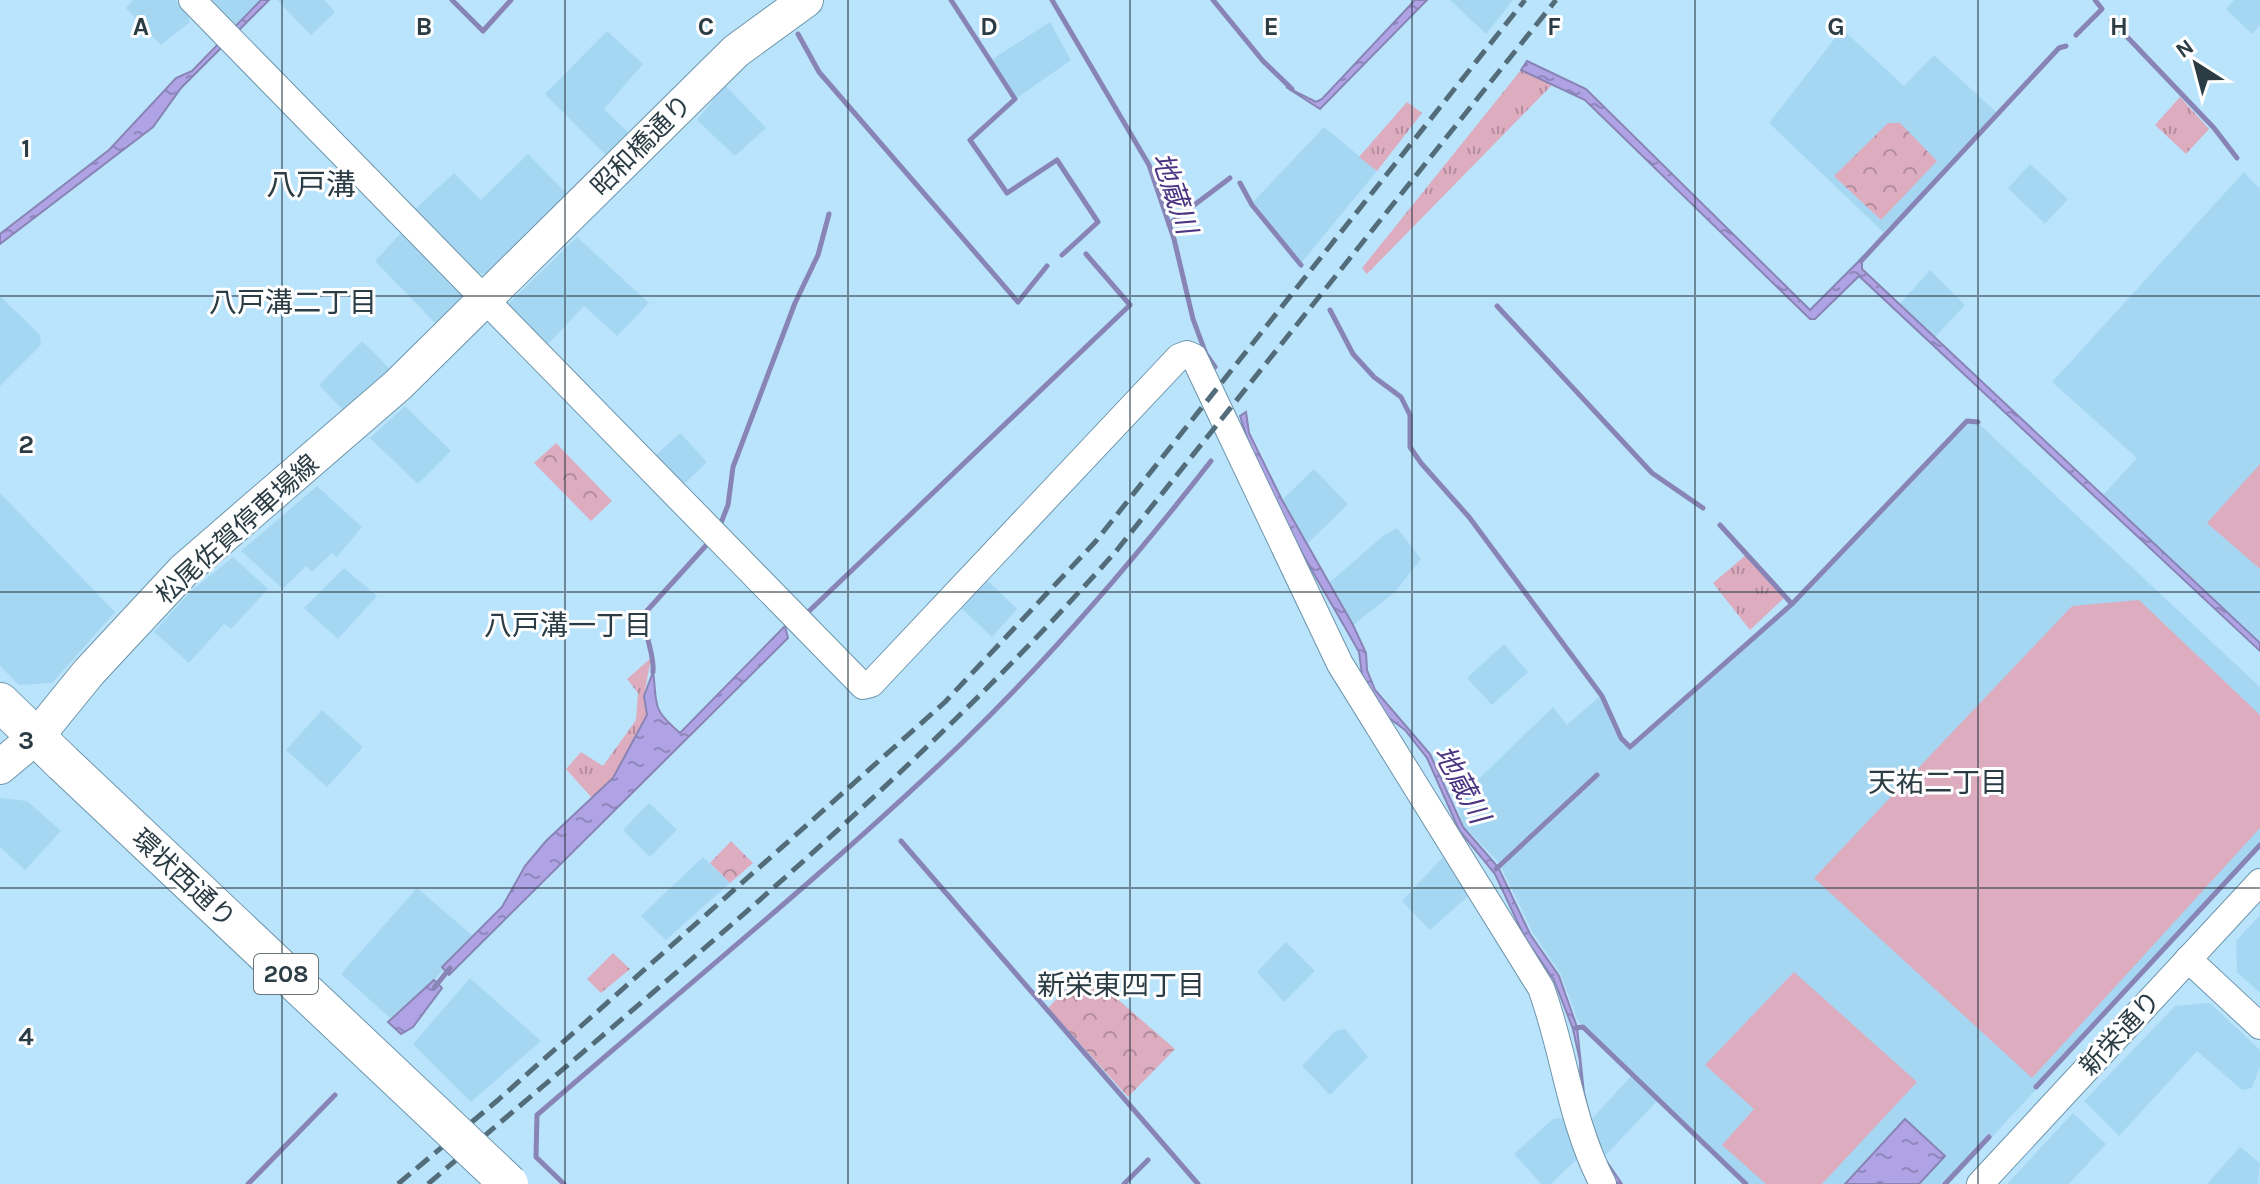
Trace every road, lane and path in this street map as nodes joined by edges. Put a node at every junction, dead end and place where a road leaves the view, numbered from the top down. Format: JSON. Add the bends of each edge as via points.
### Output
{"nodes":[{"id":1,"x":192,"y":0,"type":"edge"},
{"id":2,"x":806,"y":0,"type":"edge"},
{"id":3,"x":484,"y":299,"type":"junction"},
{"id":4,"x":0,"y":702,"type":"edge"},
{"id":5,"x":14,"y":745,"type":"edge"},
{"id":6,"x":57,"y":769,"type":"junction"},
{"id":7,"x":2260,"y":882,"type":"edge"},
{"id":8,"x":2188,"y":959,"type":"junction"},
{"id":9,"x":2260,"y":1026,"type":"edge"},
{"id":10,"x":481,"y":1184,"type":"edge"},
{"id":11,"x":509,"y":1184,"type":"edge"},
{"id":12,"x":1603,"y":1184,"type":"edge"},
{"id":13,"x":1980,"y":1184,"type":"edge"}],
"edges":[{"from":1,"to":3,"type":"street"},
{"from":2,"to":3,"type":"main road","name":"昭和橋通り","via":[[736,51]]},
{"from":3,"to":5,"type":"main road","name":"松尾佐賀停車場線","via":[[398,385],[184,570]]},
{"from":3,"to":12,"type":"street","via":[[863,686],[871,684],[1179,357],[1194,357],[1340,664],[1541,988],[1557,1031],[1569,1101]]},
{"from":4,"to":5,"type":"highway","name":"環状西通り","number":"208"},
{"from":5,"to":6,"type":"highway","name":"環状西通り","number":"208"},
{"from":6,"to":10,"type":"highway","name":"環状西通り","number":"208"},
{"from":6,"to":11,"type":"highway","name":"環状西通り","number":"208","bridge":true},
{"from":7,"to":8,"type":"street","name":"新栄通り"},
{"from":8,"to":9,"type":"street"},
{"from":8,"to":13,"type":"street","name":"新栄通り"}]}
